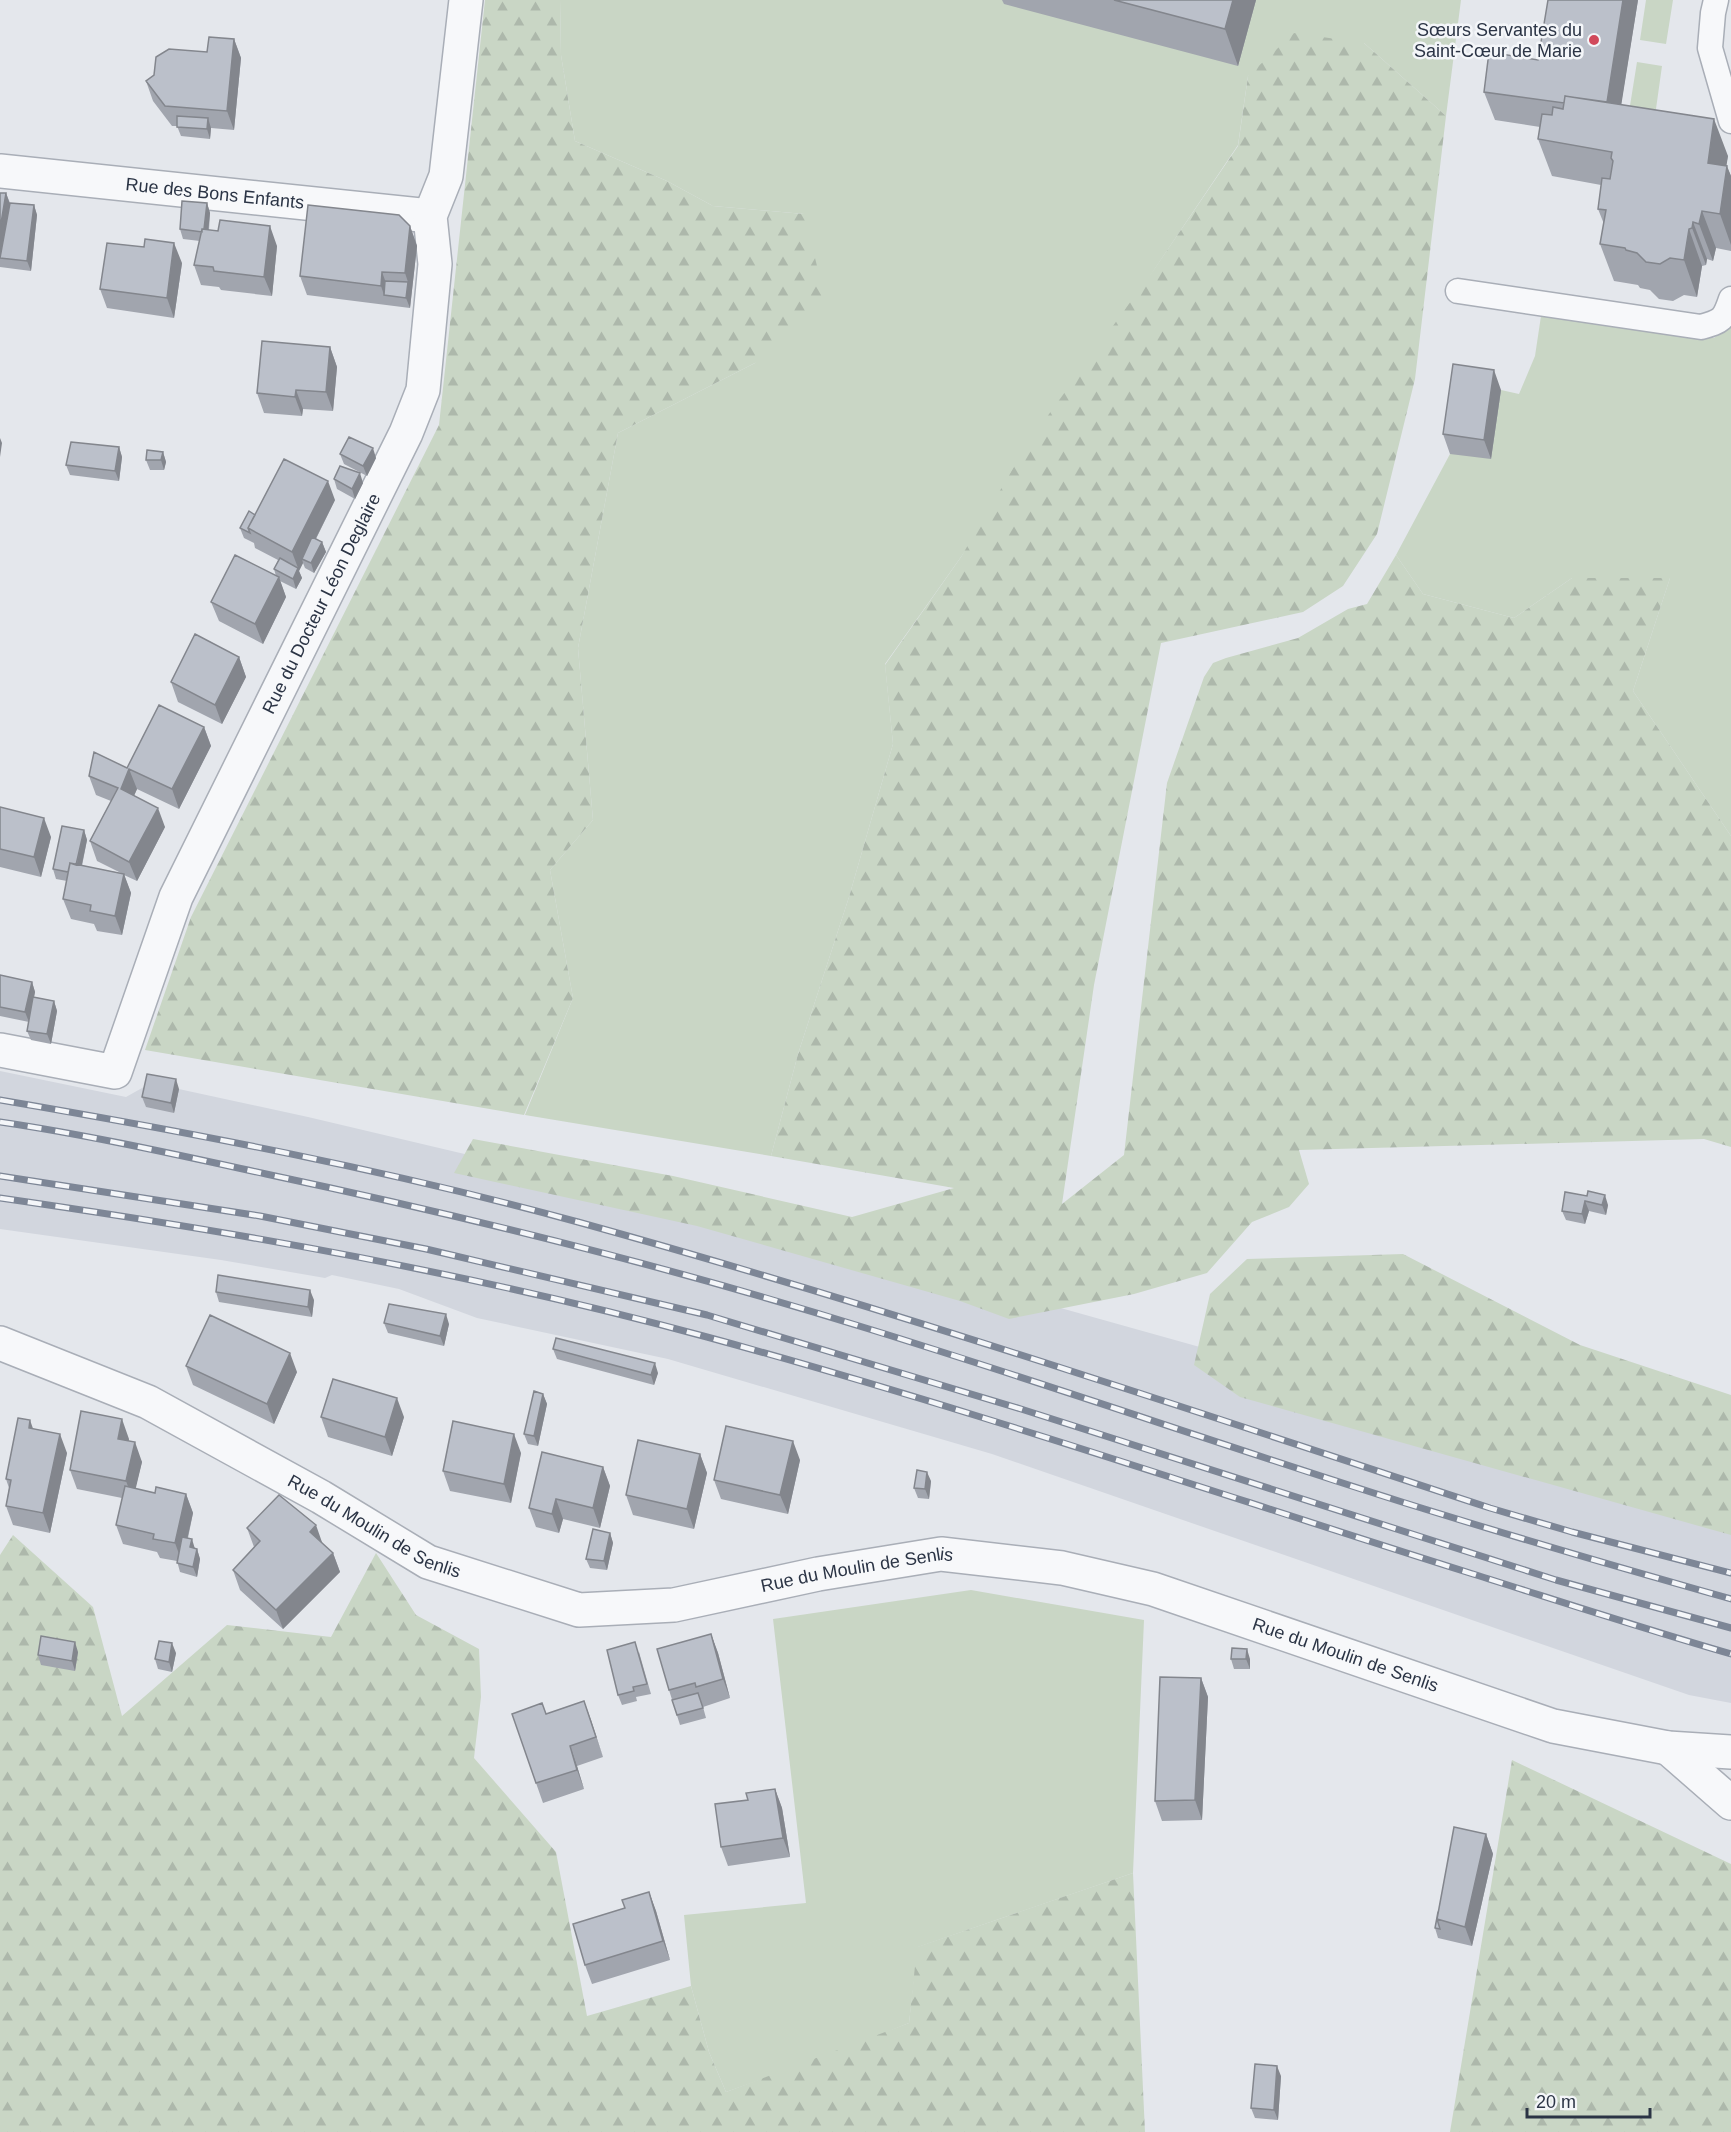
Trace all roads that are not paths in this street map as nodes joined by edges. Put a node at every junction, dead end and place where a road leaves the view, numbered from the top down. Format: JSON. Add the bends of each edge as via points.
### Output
{"nodes":[{"id":1,"x":466,"y":0,"type":"edge"},
{"id":2,"x":1716,"y":0,"type":"edge"},
{"id":3,"x":1731,"y":121,"type":"edge"},
{"id":4,"x":0,"y":171,"type":"edge"},
{"id":5,"x":430,"y":216,"type":"junction"},
{"id":6,"x":1458,"y":291,"type":"dead end"},
{"id":7,"x":1731,"y":299,"type":"edge"},
{"id":8,"x":0,"y":1050,"type":"edge"},
{"id":9,"x":0,"y":1343,"type":"edge"},
{"id":10,"x":1668,"y":1748,"type":"junction"},
{"id":11,"x":1731,"y":1752,"type":"edge"},
{"id":12,"x":1731,"y":1803,"type":"edge"}],
"edges":[{"from":1,"to":5,"type":"street","name":"Rue du Docteur Léon Deglaire","via":[[446,176]]},
{"from":2,"to":3,"type":"lane","via":[[1710,48]]},
{"from":4,"to":5,"type":"street","name":"Rue des Bons Enfants"},
{"from":5,"to":8,"type":"street","name":"Rue du Docteur Léon Deglaire","via":[[435,264],[423,390],[406,433],[177,897],[115,1072]]},
{"from":6,"to":7,"type":"lane","via":[[1701,327],[1726,315]]},
{"from":9,"to":10,"type":"street","name":"Rue du Moulin de Senlis","via":[[148,1402],[321,1497],[429,1562],[579,1610],[674,1605],[818,1574],[941,1554],[1062,1568],[1153,1589],[1553,1726]]},
{"from":10,"to":11,"type":"street","name":"Rue du Moulin de Senlis"},
{"from":10,"to":12,"type":"street"}]}
